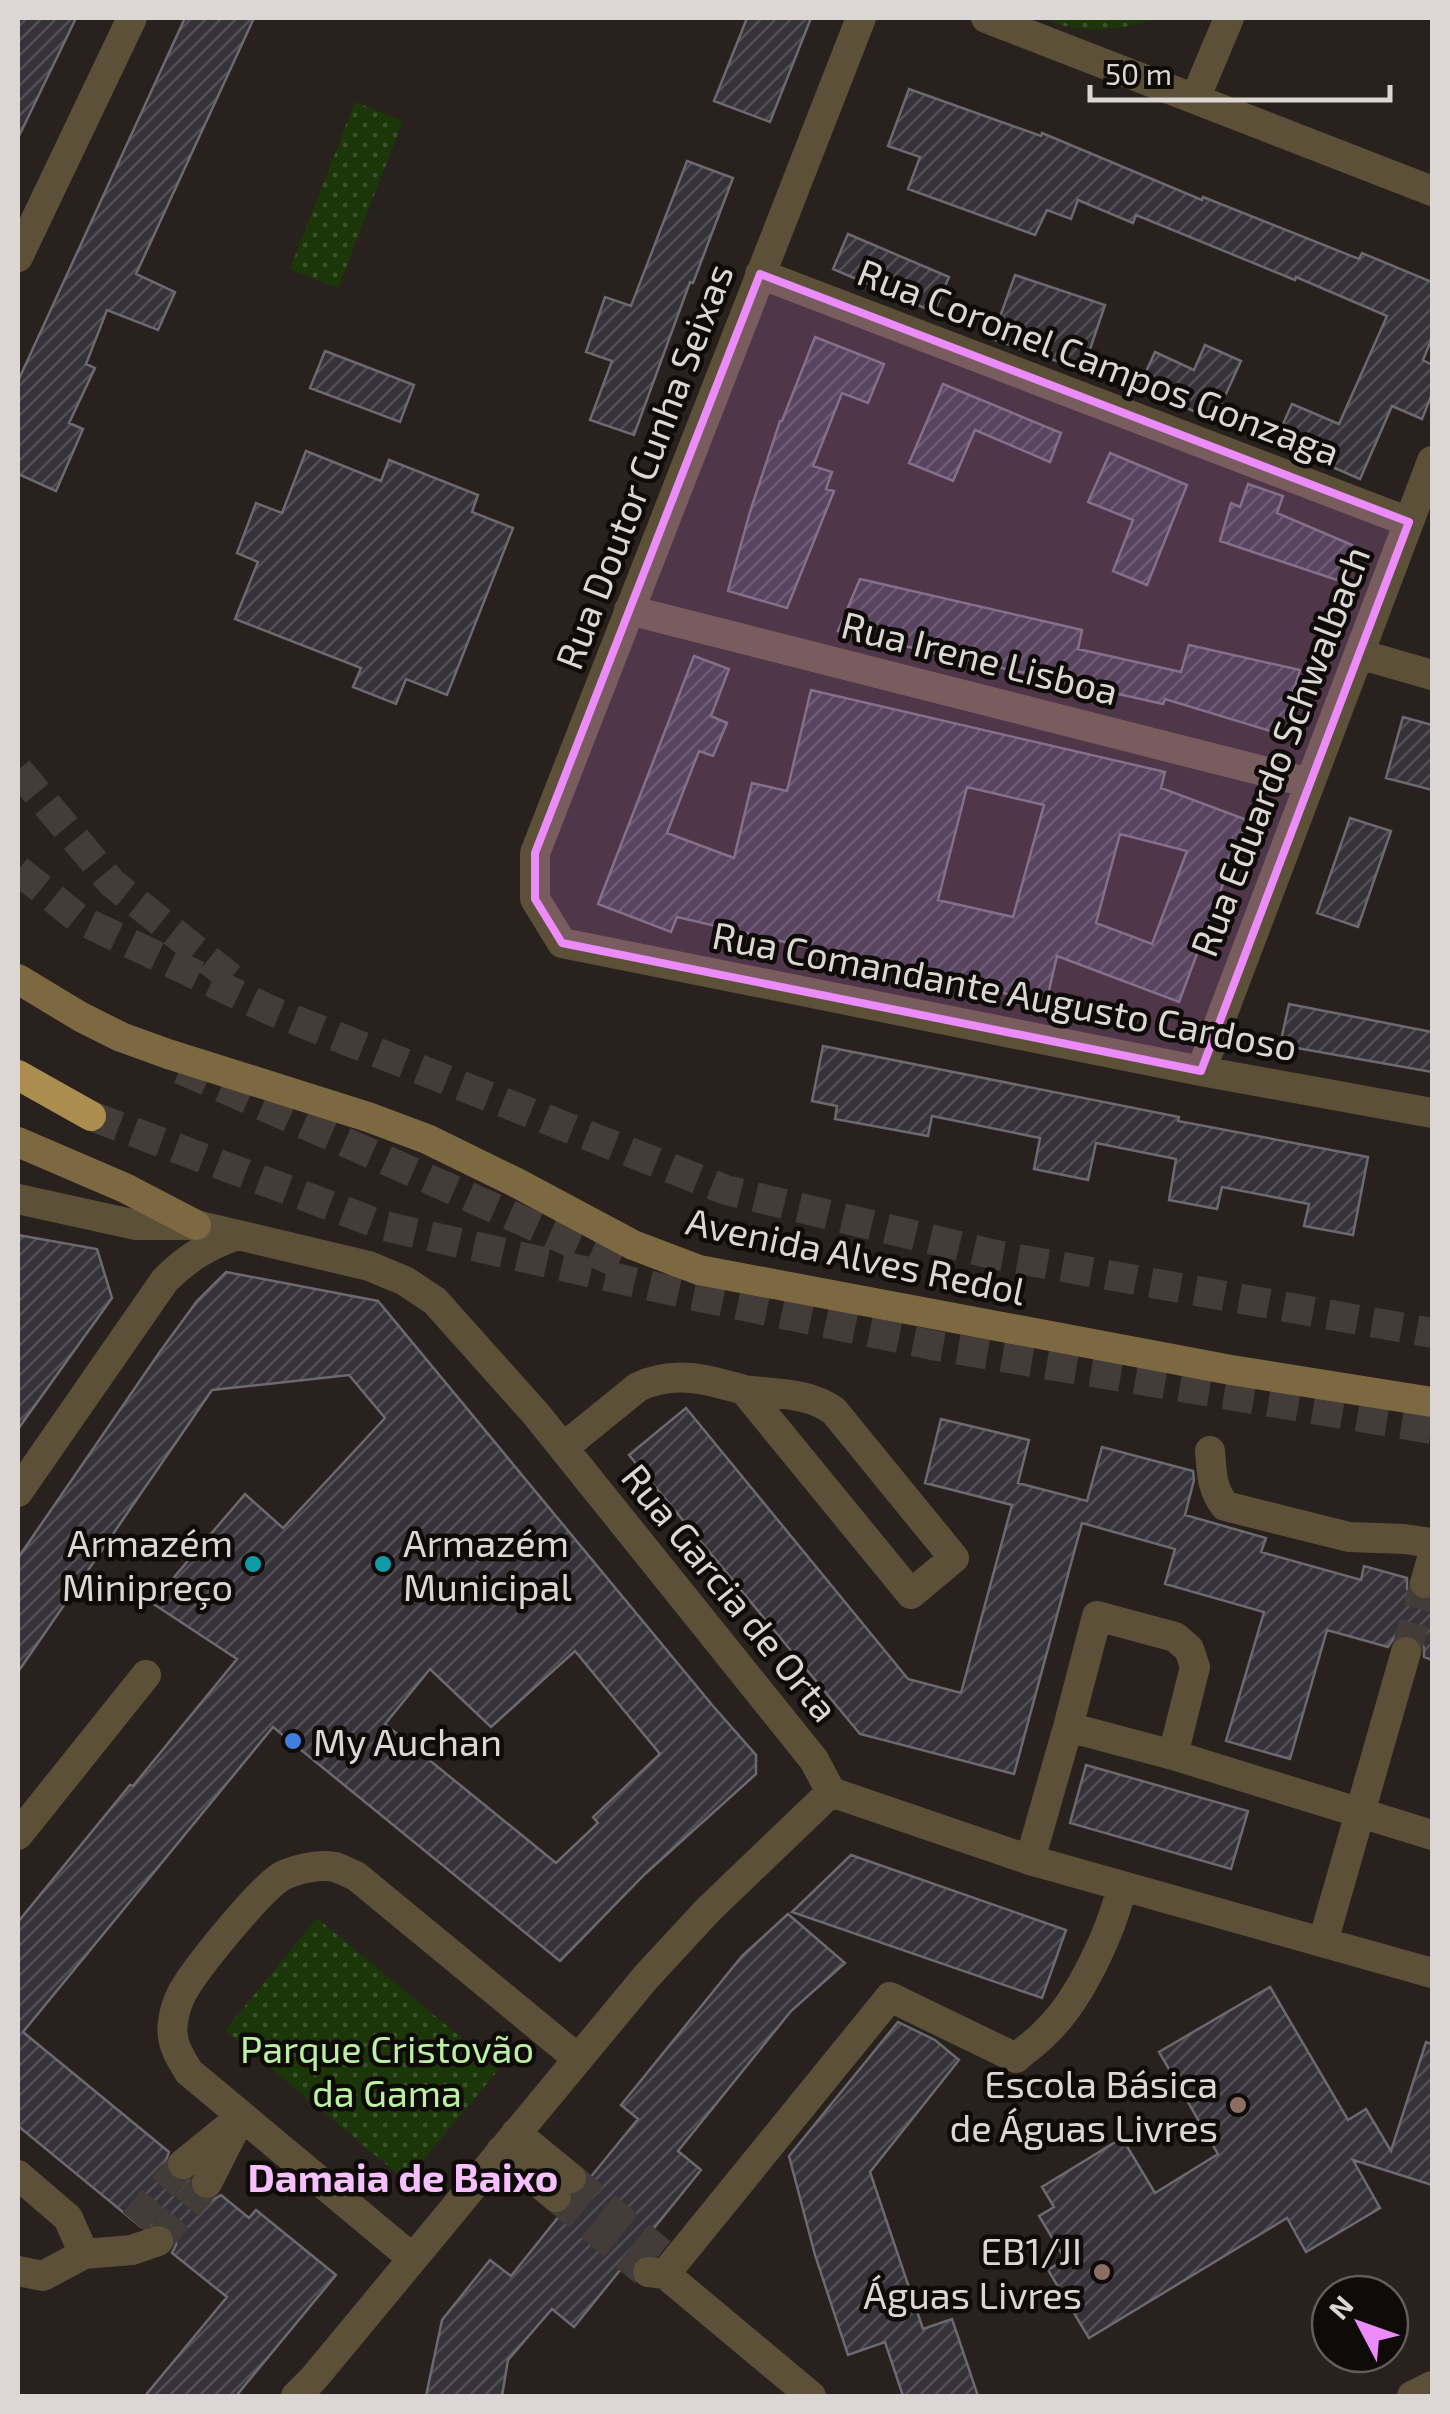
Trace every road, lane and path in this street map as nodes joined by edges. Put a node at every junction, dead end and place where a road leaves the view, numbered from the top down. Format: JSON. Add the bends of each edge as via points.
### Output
{"nodes":[{"id":1,"x":132,"y":18,"type":"edge"},
{"id":2,"x":861,"y":18,"type":"edge"},
{"id":3,"x":986,"y":18,"type":"edge"},
{"id":4,"x":1229,"y":18,"type":"edge"},
{"id":5,"x":1195,"y":98,"type":"junction"},
{"id":6,"x":1432,"y":191,"type":"edge"},
{"id":7,"x":18,"y":257,"type":"edge"},
{"id":8,"x":760,"y":274,"type":"junction"},
{"id":9,"x":1432,"y":461,"type":"edge"},
{"id":10,"x":1409,"y":522,"type":"junction"},
{"id":11,"x":630,"y":610,"type":"junction"},
{"id":12,"x":1359,"y":654,"type":"junction"},
{"id":13,"x":1432,"y":675,"type":"edge"},
{"id":14,"x":1310,"y":782,"type":"junction"},
{"id":15,"x":562,"y":943,"type":"joint"},
{"id":16,"x":18,"y":979,"type":"edge"},
{"id":17,"x":1201,"y":1070,"type":"junction"},
{"id":18,"x":18,"y":1076,"type":"edge"},
{"id":19,"x":1432,"y":1113,"type":"edge"},
{"id":20,"x":91,"y":1116,"type":"tunnel mouth"},
{"id":21,"x":18,"y":1142,"type":"edge"},
{"id":22,"x":18,"y":1199,"type":"edge"},
{"id":23,"x":196,"y":1225,"type":"junction"},
{"id":24,"x":238,"y":1236,"type":"junction"},
{"id":25,"x":744,"y":1390,"type":"junction"},
{"id":26,"x":1432,"y":1402,"type":"edge"},
{"id":27,"x":564,"y":1447,"type":"junction"},
{"id":28,"x":1210,"y":1450,"type":"dead end"},
{"id":29,"x":18,"y":1492,"type":"edge"},
{"id":30,"x":1432,"y":1543,"type":"edge"},
{"id":31,"x":1406,"y":1652,"type":"tunnel mouth"},
{"id":32,"x":146,"y":1675,"type":"dead end"},
{"id":33,"x":1068,"y":1727,"type":"junction"},
{"id":34,"x":1173,"y":1756,"type":"junction"},
{"id":35,"x":831,"y":1792,"type":"junction"},
{"id":36,"x":1360,"y":1814,"type":"junction"},
{"id":37,"x":18,"y":1835,"type":"edge"},
{"id":38,"x":1432,"y":1836,"type":"edge"},
{"id":39,"x":1030,"y":1860,"type":"junction"},
{"id":40,"x":1122,"y":1886,"type":"junction"},
{"id":41,"x":1323,"y":1942,"type":"junction"},
{"id":42,"x":1432,"y":1973,"type":"edge"},
{"id":43,"x":577,"y":2058,"type":"junction"},
{"id":44,"x":241,"y":2117,"type":"junction"},
{"id":45,"x":508,"y":2142,"type":"junction"},
{"id":46,"x":183,"y":2164,"type":"tunnel mouth"},
{"id":47,"x":18,"y":2175,"type":"edge"},
{"id":48,"x":207,"y":2183,"type":"tunnel mouth"},
{"id":49,"x":563,"y":2188,"type":"tunnel mouth"},
{"id":50,"x":141,"y":2238,"type":"tunnel mouth"},
{"id":51,"x":84,"y":2254,"type":"junction"},
{"id":52,"x":412,"y":2258,"type":"junction"},
{"id":53,"x":18,"y":2271,"type":"edge"},
{"id":54,"x":1432,"y":2386,"type":"edge"},
{"id":55,"x":307,"y":2390,"type":"edge"},
{"id":56,"x":811,"y":2396,"type":"edge"},
{"id":57,"x":1412,"y":2396,"type":"edge"}],
"edges":[{"from":1,"to":7,"type":"street"},
{"from":2,"to":8,"type":"street","name":"Rua Doutor Cunha Seixas"},
{"from":3,"to":5,"type":"street"},
{"from":4,"to":5,"type":"street"},
{"from":5,"to":6,"type":"street"},
{"from":8,"to":10,"type":"street","name":"Rua Coronel Campos Gonzaga"},
{"from":8,"to":11,"type":"street","name":"Rua Doutor Cunha Seixas"},
{"from":9,"to":10,"type":"street","name":"Rua Eduardo Schwalbach"},
{"from":10,"to":12,"type":"street","name":"Rua Eduardo Schwalbach"},
{"from":11,"to":14,"type":"street","name":"Rua Irene Lisboa"},
{"from":11,"to":15,"type":"street","name":"Rua Doutor Cunha Seixas","via":[[535,852],[535,899]]},
{"from":12,"to":13,"type":"street"},
{"from":12,"to":14,"type":"street","name":"Rua Eduardo Schwalbach"},
{"from":14,"to":17,"type":"street","name":"Rua Eduardo Schwalbach"},
{"from":15,"to":17,"type":"street","name":"Rua Comandante Augusto Cardoso"},
{"from":16,"to":26,"type":"street","name":"Avenida Alves Redol","via":[[121,1036],[427,1140],[633,1244],[699,1270]]},
{"from":17,"to":19,"type":"street","name":"Rua Comandante Augusto Cardoso"},
{"from":18,"to":20,"type":"highway"},
{"from":21,"to":23,"type":"street"},
{"from":22,"to":23,"type":"street","name":"Rua Garcia de Orta","via":[[136,1225]]},
{"from":23,"to":24,"type":"street","name":"Rua Garcia de Orta"},
{"from":24,"to":27,"type":"street","name":"Rua Garcia de Orta","via":[[370,1266],[419,1290],[450,1315]]},
{"from":24,"to":29,"type":"street","via":[[186,1259],[164,1280]]},
{"from":25,"to":25,"type":"street","via":[[911,1594],[954,1558],[834,1411],[809,1398]]},
{"from":25,"to":27,"type":"street","via":[[691,1377],[651,1381]]},
{"from":27,"to":35,"type":"street","name":"Rua Garcia de Orta","via":[[814,1760]]},
{"from":28,"to":30,"type":"street","via":[[1212,1484],[1225,1506],[1349,1538]]},
{"from":31,"to":36,"type":"street"},
{"from":32,"to":37,"type":"street"},
{"from":33,"to":34,"type":"street"},
{"from":33,"to":34,"type":"street","via":[[1097,1616],[1175,1637],[1196,1666]]},
{"from":33,"to":39,"type":"street"},
{"from":34,"to":36,"type":"street"},
{"from":35,"to":39,"type":"street"},
{"from":35,"to":43,"type":"street","via":[[708,1910]]},
{"from":36,"to":38,"type":"street"},
{"from":36,"to":41,"type":"street"},
{"from":39,"to":40,"type":"street"},
{"from":40,"to":41,"type":"street"},
{"from":40,"to":56,"type":"street","via":[[1109,1932],[1070,2004],[1016,2058],[890,1997],[657,2267]]},
{"from":41,"to":42,"type":"street"},
{"from":43,"to":44,"type":"street","via":[[356,1876],[308,1868],[265,1890],[180,1996],[174,2048],[189,2072]]},
{"from":43,"to":45,"type":"street"},
{"from":44,"to":46,"type":"street"},
{"from":44,"to":48,"type":"street"},
{"from":44,"to":52,"type":"street"},
{"from":45,"to":49,"type":"street"},
{"from":45,"to":52,"type":"street"},
{"from":47,"to":51,"type":"street","via":[[68,2218]]},
{"from":50,"to":51,"type":"street"},
{"from":51,"to":53,"type":"street","via":[[43,2276]]},
{"from":52,"to":55,"type":"street"},
{"from":54,"to":57,"type":"street"}]}
